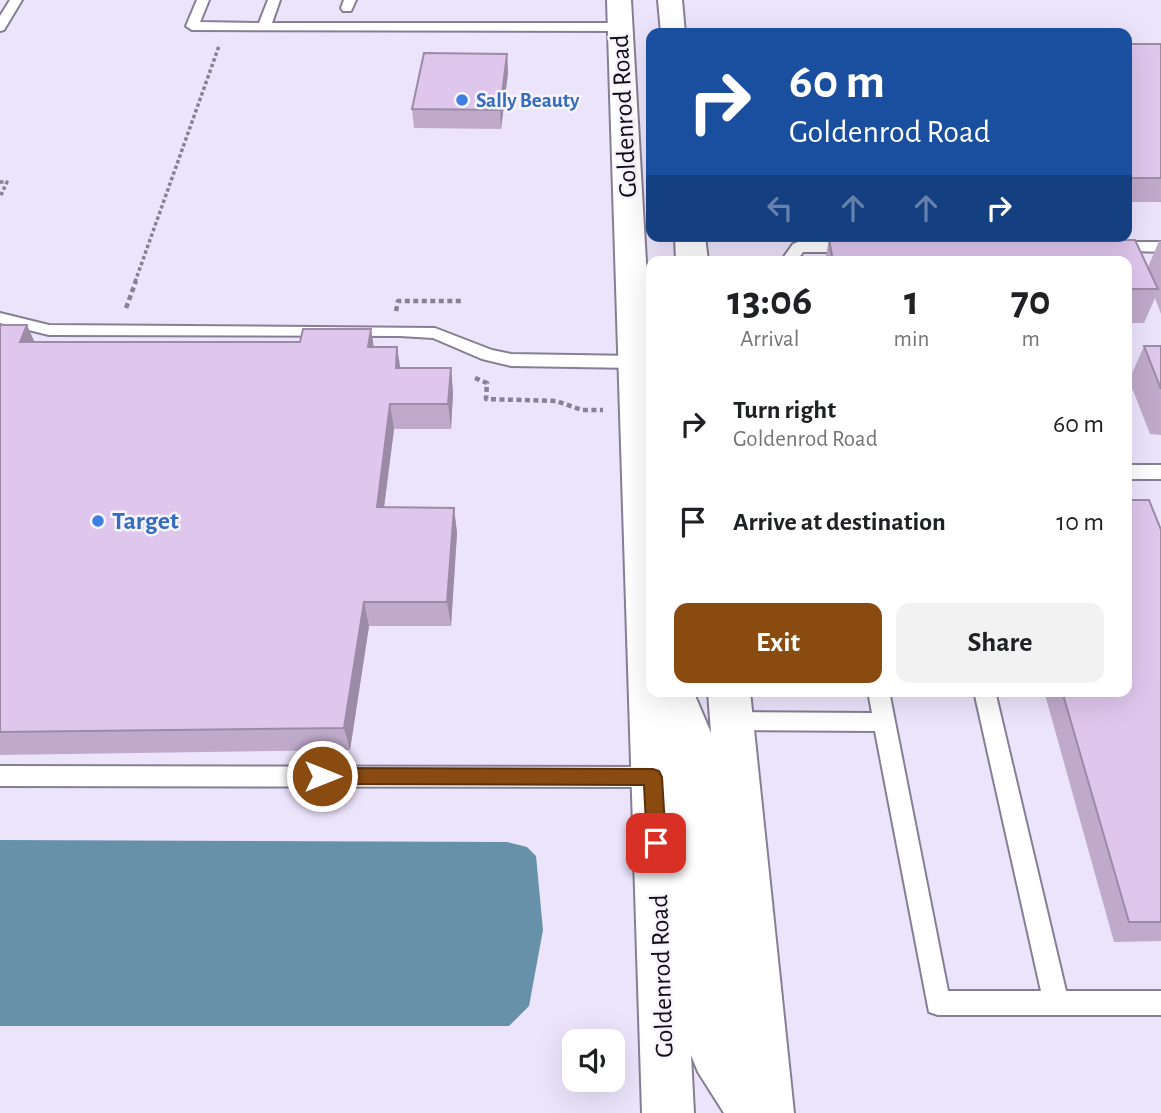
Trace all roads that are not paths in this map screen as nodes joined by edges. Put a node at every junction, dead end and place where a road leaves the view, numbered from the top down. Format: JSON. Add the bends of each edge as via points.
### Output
{"nodes":[{"id":1,"x":16,"y":0,"type":"edge"},
{"id":2,"x":203,"y":0,"type":"edge"},
{"id":3,"x":274,"y":0,"type":"edge"},
{"id":4,"x":620,"y":14,"type":"edge"},
{"id":5,"x":0,"y":27,"type":"edge"},
{"id":6,"x":264,"y":27,"type":"junction"},
{"id":7,"x":870,"y":247,"type":"edge"},
{"id":8,"x":1092,"y":247,"type":"edge"},
{"id":9,"x":1161,"y":247,"type":"edge"},
{"id":10,"x":792,"y":256,"type":"edge"},
{"id":11,"x":0,"y":318,"type":"edge"},
{"id":12,"x":636,"y":362,"type":"junction"},
{"id":13,"x":1132,"y":472,"type":"edge"},
{"id":14,"x":1161,"y":472,"type":"edge"},
{"id":15,"x":646,"y":572,"type":"edge"},
{"id":16,"x":651,"y":697,"type":"edge"},
{"id":17,"x":675,"y":697,"type":"edge"},
{"id":18,"x":879,"y":697,"type":"edge"},
{"id":19,"x":985,"y":697,"type":"edge"},
{"id":20,"x":730,"y":706,"type":"edge"},
{"id":21,"x":884,"y":722,"type":"junction"},
{"id":22,"x":0,"y":776,"type":"edge"},
{"id":23,"x":653,"y":777,"type":"junction"},
{"id":24,"x":1056,"y":1003,"type":"junction"},
{"id":25,"x":1161,"y":1003,"type":"edge"},
{"id":26,"x":668,"y":1113,"type":"edge"},
{"id":27,"x":755,"y":1113,"type":"edge"},
{"id":28,"x":768,"y":1113,"type":"edge"}],
"edges":[{"from":1,"to":5,"type":"lane"},
{"from":2,"to":6,"type":"lane","via":[[192,26]]},
{"from":3,"to":6,"type":"lane"},
{"from":4,"to":6,"type":"lane"},
{"from":4,"to":12,"type":"main road","name":"Goldenrod Road"},
{"from":7,"to":10,"type":"lane","via":[[798,247]]},
{"from":8,"to":9,"type":"lane"},
{"from":11,"to":12,"type":"lane","via":[[49,330],[435,333],[510,360]]},
{"from":12,"to":15,"type":"main road","name":"Goldenrod Road"},
{"from":13,"to":14,"type":"lane"},
{"from":16,"to":23,"type":"main road","name":"Goldenrod Road"},
{"from":17,"to":27,"type":"main road","via":[[690,733],[716,1054]]},
{"from":18,"to":21,"type":"lane"},
{"from":19,"to":24,"type":"lane"},
{"from":20,"to":21,"type":"lane"},
{"from":20,"to":28,"type":"main road"},
{"from":21,"to":24,"type":"lane","via":[[938,1003]]},
{"from":22,"to":23,"type":"lane"},
{"from":23,"to":26,"type":"main road","name":"Goldenrod Road"},
{"from":24,"to":25,"type":"lane"}]}
